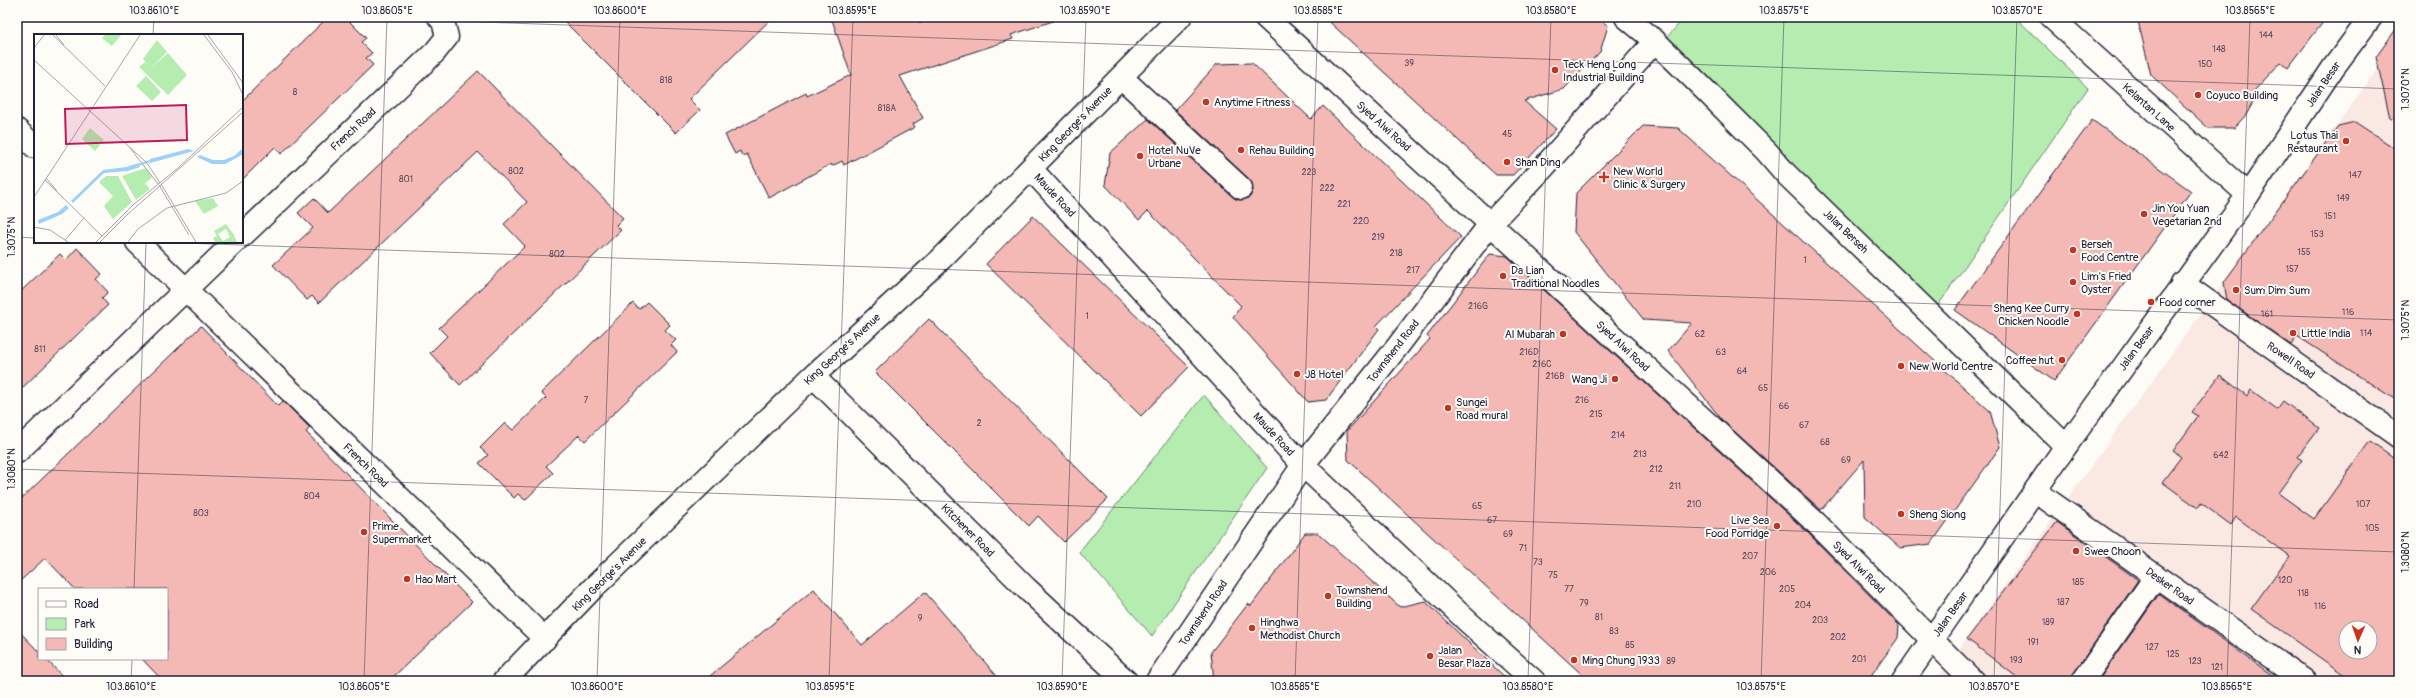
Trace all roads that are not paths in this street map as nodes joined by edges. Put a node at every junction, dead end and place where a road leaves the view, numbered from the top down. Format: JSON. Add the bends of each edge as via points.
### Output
{"nodes":[{"id":1,"x":439,"y":17,"type":"edge"},
{"id":2,"x":1180,"y":17,"type":"edge"},
{"id":3,"x":1265,"y":17,"type":"edge"},
{"id":4,"x":1626,"y":17,"type":"edge"},
{"id":5,"x":2051,"y":17,"type":"edge"},
{"id":6,"x":2370,"y":17,"type":"edge"},
{"id":7,"x":1655,"y":41,"type":"junction"},
{"id":8,"x":1121,"y":77,"type":"junction"},
{"id":9,"x":17,"y":130,"type":"edge"},
{"id":10,"x":34,"y":146,"type":"edge"},
{"id":11,"x":1031,"y":169,"type":"junction"},
{"id":12,"x":1241,"y":188,"type":"dead end"},
{"id":13,"x":2248,"y":195,"type":"junction"},
{"id":14,"x":1490,"y":224,"type":"junction"},
{"id":15,"x":243,"y":235,"type":"edge"},
{"id":16,"x":137,"y":243,"type":"edge"},
{"id":17,"x":235,"y":243,"type":"edge"},
{"id":18,"x":2182,"y":283,"type":"junction"},
{"id":19,"x":187,"y":290,"type":"junction"},
{"id":20,"x":813,"y":376,"type":"junction"},
{"id":21,"x":2399,"y":437,"type":"edge"},
{"id":22,"x":2066,"y":446,"type":"junction"},
{"id":23,"x":17,"y":452,"type":"edge"},
{"id":24,"x":1303,"y":465,"type":"junction"},
{"id":25,"x":2035,"y":491,"type":"junction"},
{"id":26,"x":2156,"y":576,"type":"junction"},
{"id":27,"x":545,"y":639,"type":"junction"},
{"id":28,"x":1932,"y":640,"type":"junction"},
{"id":29,"x":504,"y":681,"type":"edge"},
{"id":30,"x":1126,"y":681,"type":"edge"},
{"id":31,"x":1157,"y":681,"type":"edge"},
{"id":32,"x":1534,"y":681,"type":"edge"},
{"id":33,"x":1904,"y":681,"type":"edge"},
{"id":34,"x":1973,"y":681,"type":"edge"},
{"id":35,"x":2083,"y":681,"type":"edge"},
{"id":36,"x":2305,"y":681,"type":"edge"}],
"edges":[{"from":1,"to":15,"type":"street","name":"French Road","via":[[443,21],[447,37],[435,52]]},
{"from":2,"to":8,"type":"street","name":"King George's Avenue"},
{"from":3,"to":14,"type":"street","name":"Syed Alwi Road"},
{"from":4,"to":7,"type":"street","name":"Jalan Berseh"},
{"from":5,"to":13,"type":"street","name":"Kelantan Lane"},
{"from":6,"to":13,"type":"street","name":"Jalan Besar"},
{"from":7,"to":14,"type":"street","name":"Townshend Road"},
{"from":7,"to":22,"type":"street","name":"Jalan Berseh","via":[[1762,146],[1786,174]]},
{"from":8,"to":11,"type":"street","name":"King George's Avenue"},
{"from":8,"to":12,"type":"street"},
{"from":9,"to":10,"type":"street"},
{"from":11,"to":20,"type":"street","name":"King George's Avenue","via":[[941,259]]},
{"from":11,"to":24,"type":"street","name":"Maude Road"},
{"from":13,"to":18,"type":"street","name":"Jalan Besar"},
{"from":14,"to":24,"type":"street","name":"Townshend Road"},
{"from":14,"to":28,"type":"street","name":"Syed Alwi Road","via":[[1816,523]]},
{"from":16,"to":19,"type":"street","name":"French Road"},
{"from":17,"to":19,"type":"street"},
{"from":18,"to":21,"type":"street","name":"Rowell Road"},
{"from":18,"to":22,"type":"street","name":"Jalan Besar"},
{"from":19,"to":23,"type":"street"},
{"from":19,"to":27,"type":"street","name":"French Road"},
{"from":20,"to":27,"type":"street","name":"King George's Avenue","via":[[593,588]]},
{"from":20,"to":30,"type":"street","name":"Kitchener Road","via":[[1026,588]]},
{"from":22,"to":25,"type":"street","name":"Jalan Besar"},
{"from":24,"to":31,"type":"street","name":"Townshend Road"},
{"from":24,"to":32,"type":"street","name":"Maude Road"},
{"from":25,"to":26,"type":"street","name":"Desker Road"},
{"from":25,"to":28,"type":"street","name":"Jalan Besar"},
{"from":26,"to":35,"type":"street"},
{"from":26,"to":36,"type":"street","name":"Desker Road"},
{"from":27,"to":29,"type":"street","name":"King George's Avenue"},
{"from":28,"to":33,"type":"street","name":"Jalan Besar"},
{"from":28,"to":34,"type":"street","name":"Syed Alwi Road"}]}
